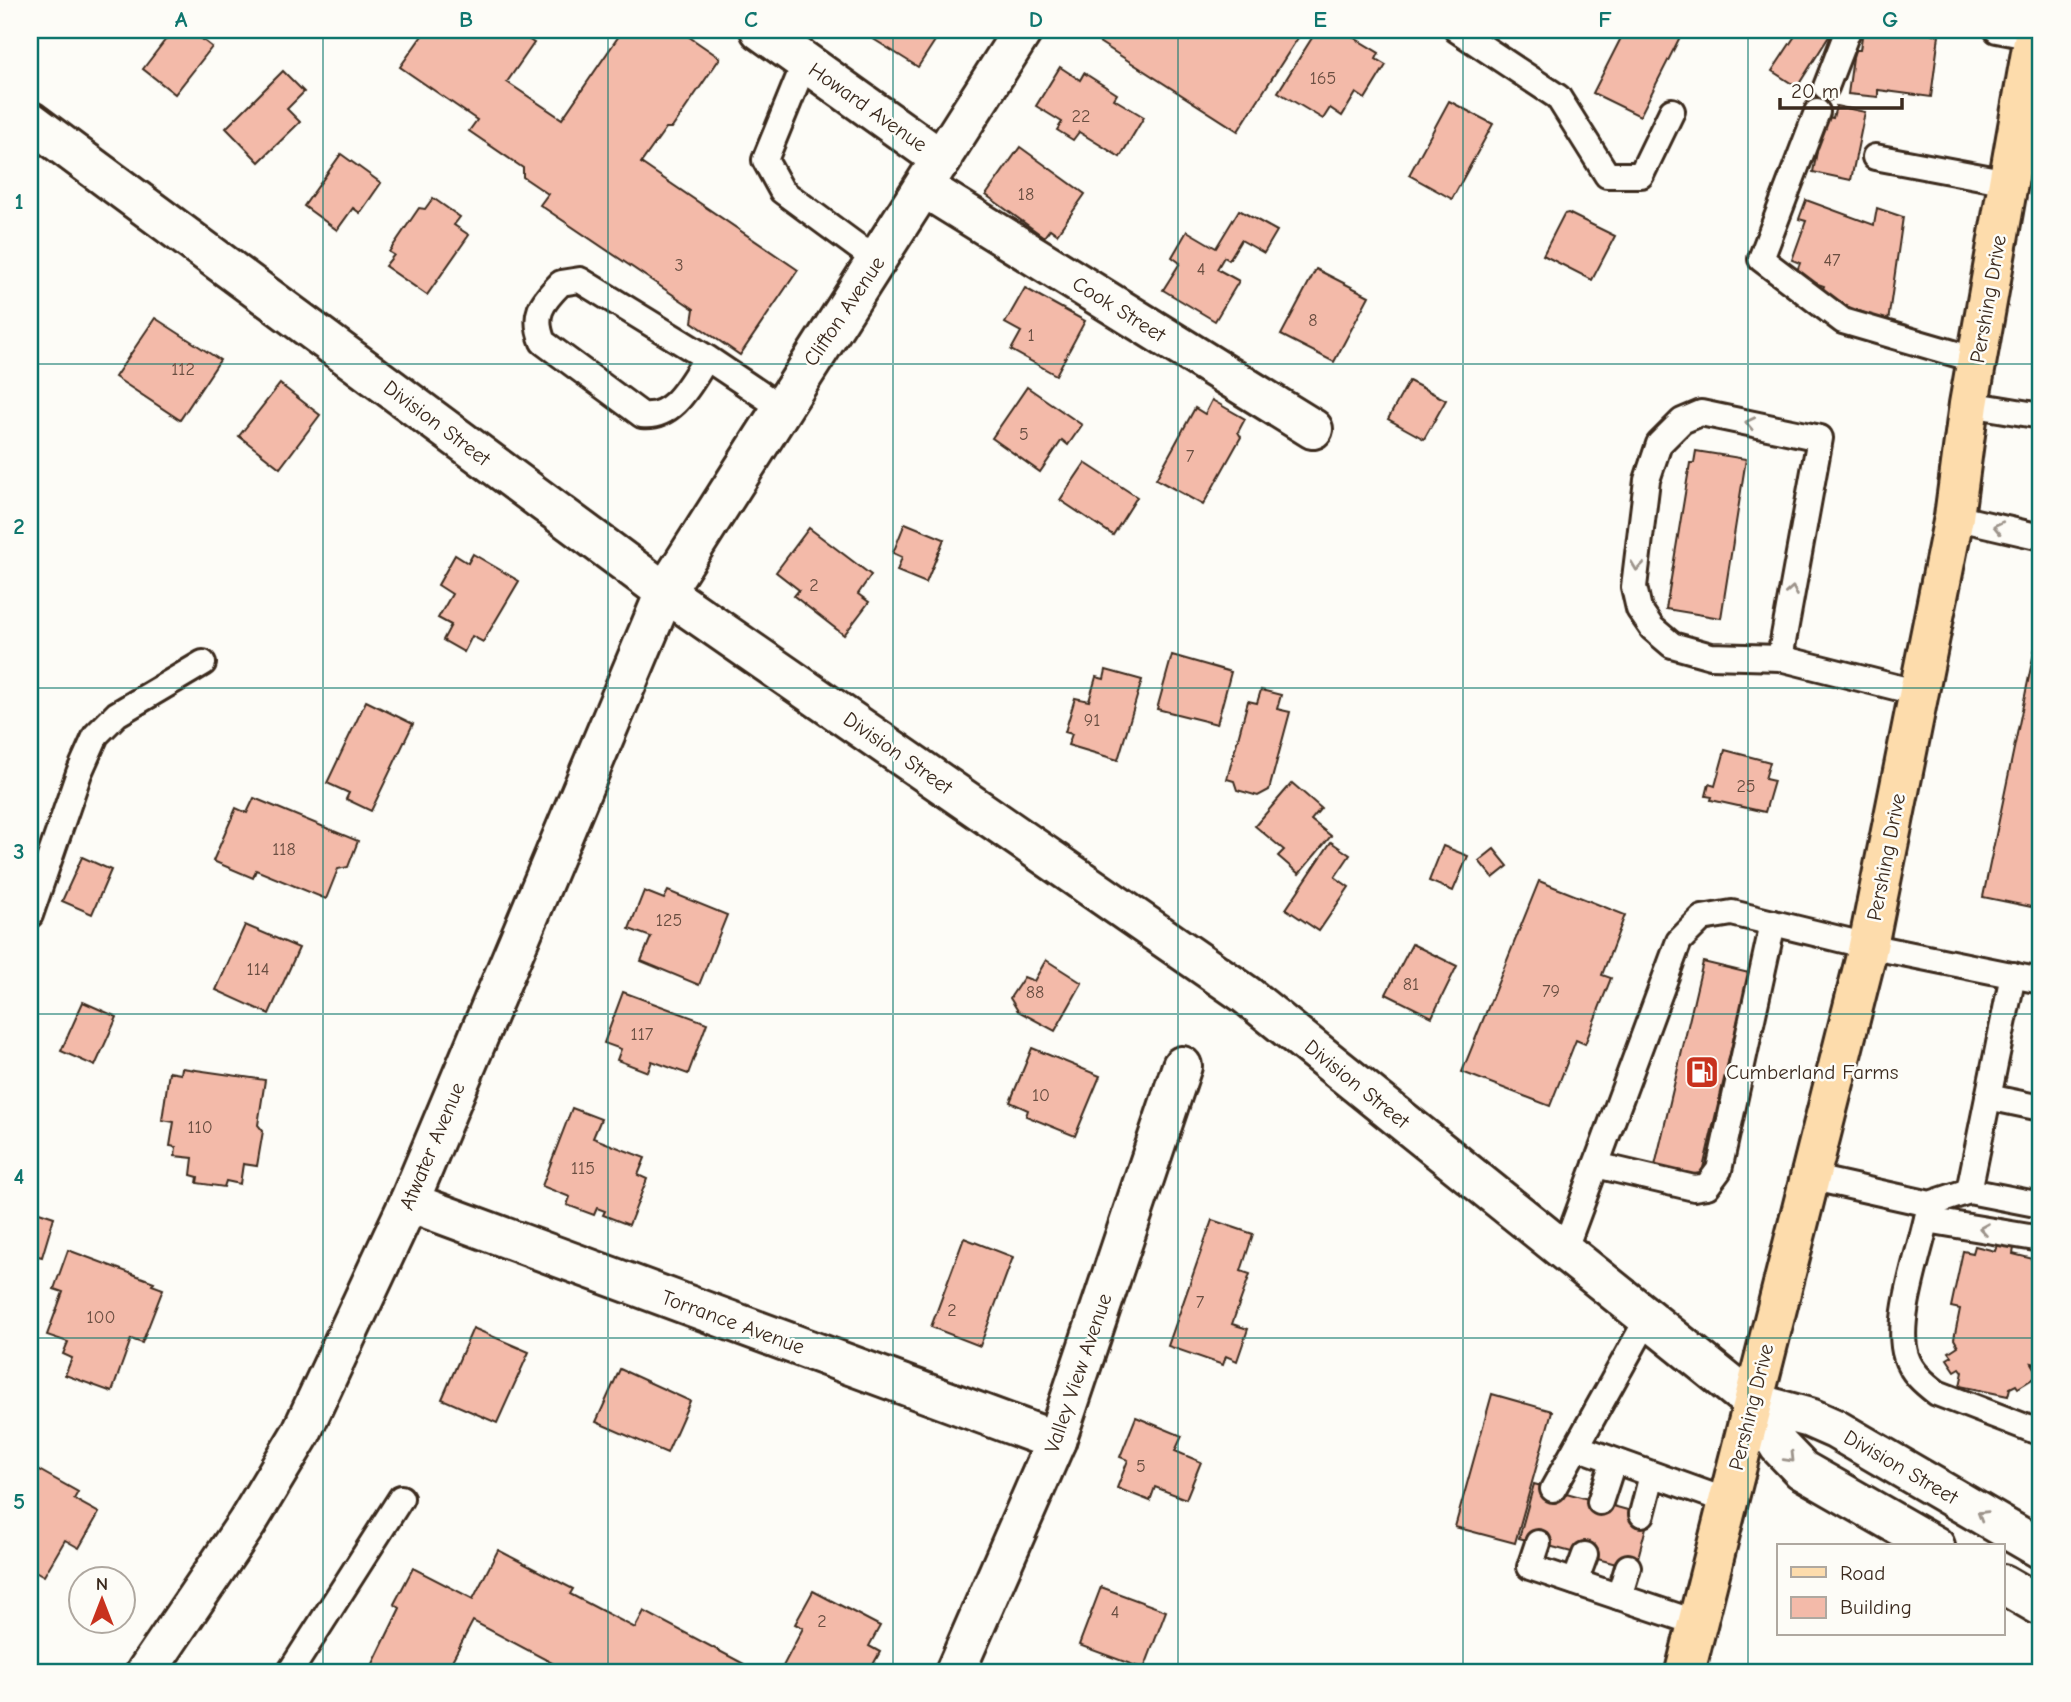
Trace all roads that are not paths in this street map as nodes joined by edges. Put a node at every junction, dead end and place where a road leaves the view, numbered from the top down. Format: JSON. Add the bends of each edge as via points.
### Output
{"nodes":[{"id":1,"x":760,"y":30,"type":"edge"},
{"id":2,"x":1023,"y":30,"type":"edge"},
{"id":3,"x":1457,"y":30,"type":"edge"},
{"id":4,"x":1848,"y":30,"type":"edge"},
{"id":5,"x":2022,"y":32,"type":"edge"},
{"id":6,"x":805,"y":62,"type":"junction"},
{"id":7,"x":1826,"y":87,"type":"dead end"},
{"id":8,"x":1672,"y":111,"type":"dead end"},
{"id":9,"x":1817,"y":112,"type":"dead end"},
{"id":10,"x":30,"y":121,"type":"edge"},
{"id":11,"x":1875,"y":157,"type":"dead end"},
{"id":12,"x":933,"y":174,"type":"junction"},
{"id":13,"x":2008,"y":182,"type":"junction"},
{"id":14,"x":877,"y":261,"type":"junction"},
{"id":15,"x":708,"y":358,"type":"junction"},
{"id":16,"x":1977,"y":360,"type":"junction"},
{"id":17,"x":1969,"y":404,"type":"junction"},
{"id":18,"x":780,"y":407,"type":"junction"},
{"id":19,"x":2041,"y":416,"type":"edge"},
{"id":20,"x":1313,"y":429,"type":"dead end"},
{"id":21,"x":1954,"y":517,"type":"junction"},
{"id":22,"x":2041,"y":537,"type":"edge"},
{"id":23,"x":665,"y":592,"type":"junction"},
{"id":24,"x":1780,"y":658,"type":"junction"},
{"id":25,"x":202,"y":663,"type":"dead end"},
{"id":26,"x":1919,"y":693,"type":"junction"},
{"id":27,"x":30,"y":915,"type":"edge"},
{"id":28,"x":1773,"y":923,"type":"junction"},
{"id":29,"x":1868,"y":946,"type":"junction"},
{"id":30,"x":2013,"y":975,"type":"junction"},
{"id":31,"x":2041,"y":981,"type":"edge"},
{"id":32,"x":1182,"y":1066,"type":"dead end"},
{"id":33,"x":1988,"y":1097,"type":"junction"},
{"id":34,"x":2041,"y":1108,"type":"edge"},
{"id":35,"x":1596,"y":1165,"type":"junction"},
{"id":36,"x":1810,"y":1177,"type":"junction"},
{"id":37,"x":1969,"y":1191,"type":"junction"},
{"id":38,"x":409,"y":1202,"type":"junction"},
{"id":39,"x":2041,"y":1205,"type":"edge"},
{"id":40,"x":1928,"y":1212,"type":"junction"},
{"id":41,"x":2041,"y":1239,"type":"edge"},
{"id":42,"x":1564,"y":1251,"type":"junction"},
{"id":43,"x":1648,"y":1318,"type":"junction"},
{"id":44,"x":1752,"y":1402,"type":"junction"},
{"id":45,"x":2041,"y":1433,"type":"edge"},
{"id":46,"x":1056,"y":1441,"type":"junction"},
{"id":47,"x":1577,"y":1447,"type":"junction"},
{"id":48,"x":1613,"y":1462,"type":"junction"},
{"id":49,"x":1651,"y":1475,"type":"junction"},
{"id":50,"x":1553,"y":1489,"type":"dead end"},
{"id":51,"x":401,"y":1498,"type":"dead end"},
{"id":52,"x":1727,"y":1501,"type":"junction"},
{"id":53,"x":1600,"y":1502,"type":"dead end"},
{"id":54,"x":1642,"y":1514,"type":"dead end"},
{"id":55,"x":1538,"y":1543,"type":"dead end"},
{"id":56,"x":1932,"y":1544,"type":"edge"},
{"id":57,"x":2041,"y":1549,"type":"edge"},
{"id":58,"x":1585,"y":1555,"type":"dead end"},
{"id":59,"x":1628,"y":1567,"type":"dead end"},
{"id":60,"x":1575,"y":1582,"type":"junction"},
{"id":61,"x":2004,"y":1585,"type":"edge"},
{"id":62,"x":1619,"y":1597,"type":"junction"},
{"id":63,"x":2041,"y":1606,"type":"edge"},
{"id":64,"x":1697,"y":1623,"type":"junction"},
{"id":65,"x":152,"y":1670,"type":"edge"},
{"id":66,"x":290,"y":1672,"type":"edge"},
{"id":67,"x":956,"y":1672,"type":"edge"},
{"id":68,"x":1685,"y":1672,"type":"edge"}],
"edges":[{"from":1,"to":6,"type":"street","name":"Howard Avenue"},
{"from":2,"to":12,"type":"street","name":"Clifton Avenue"},
{"from":3,"to":8,"type":"lane","via":[[1559,97],[1607,175],[1641,175]]},
{"from":4,"to":7,"type":"lane"},
{"from":5,"to":13,"type":"main road","name":"Pershing Drive"},
{"from":6,"to":12,"type":"street","name":"Howard Avenue"},
{"from":6,"to":14,"type":"lane","via":[[765,160],[782,191]]},
{"from":9,"to":16,"type":"lane","via":[[1761,259],[1843,321]]},
{"from":10,"to":23,"type":"street","name":"Division Street"},
{"from":11,"to":13,"type":"lane"},
{"from":12,"to":14,"type":"street","name":"Clifton Avenue"},
{"from":12,"to":20,"type":"street","name":"Cook Street"},
{"from":13,"to":16,"type":"main road","name":"Pershing Drive"},
{"from":14,"to":18,"type":"street","name":"Clifton Avenue"},
{"from":15,"to":15,"type":"lane","via":[[580,280],[561,283],[537,315],[543,342],[642,415],[653,417],[672,408]]},
{"from":15,"to":18,"type":"lane"},
{"from":16,"to":17,"type":"main road","name":"Pershing Drive"},
{"from":17,"to":19,"type":"lane"},
{"from":17,"to":21,"type":"main road","name":"Pershing Drive"},
{"from":18,"to":23,"type":"street","name":"Clifton Avenue"},
{"from":22,"to":21,"type":"lane","one_way":true},
{"from":21,"to":26,"type":"main road","name":"Pershing Drive"},
{"from":23,"to":38,"type":"street","name":"Atwater Avenue"},
{"from":23,"to":42,"type":"street","name":"Division Street","via":[[1245,994]]},
{"from":24,"to":24,"type":"lane","one_way":true,"via":[[1820,438],[1701,413],[1682,421],[1659,444],[1647,480],[1634,587],[1639,609],[1651,628],[1672,645],[1711,656]]},
{"from":24,"to":26,"type":"lane"},
{"from":25,"to":27,"type":"lane","via":[[117,714],[96,735]]},
{"from":26,"to":29,"type":"main road","name":"Pershing Drive"},
{"from":28,"to":29,"type":"lane"},
{"from":28,"to":35,"type":"lane","via":[[1732,913],[1702,918],[1679,941]]},
{"from":28,"to":35,"type":"lane","via":[[1720,1170],[1707,1186],[1694,1188]]},
{"from":29,"to":30,"type":"lane"},
{"from":29,"to":36,"type":"main road","name":"Pershing Drive"},
{"from":30,"to":31,"type":"lane"},
{"from":30,"to":33,"type":"lane"},
{"from":32,"to":46,"type":"street","name":"Valley View Avenue"},
{"from":33,"to":34,"type":"lane"},
{"from":33,"to":37,"type":"lane"},
{"from":35,"to":42,"type":"lane"},
{"from":36,"to":40,"type":"lane"},
{"from":36,"to":44,"type":"main road","name":"Pershing Drive"},
{"from":37,"to":39,"type":"lane"},
{"from":37,"to":40,"type":"lane"},
{"from":38,"to":46,"type":"street","name":"Torrance Avenue"},
{"from":38,"to":65,"type":"street","name":"Atwater Avenue","via":[[301,1433]]},
{"from":41,"to":40,"type":"lane","one_way":true},
{"from":40,"to":45,"type":"lane","via":[[1903,1323],[1906,1356],[1937,1393]]},
{"from":42,"to":43,"type":"street","name":"Division Street"},
{"from":43,"to":44,"type":"street","name":"Division Street"},
{"from":43,"to":47,"type":"lane"},
{"from":44,"to":52,"type":"main road","name":"Pershing Drive"},
{"from":44,"to":56,"type":"street","name":"Division Street","one_way":true,"via":[[1779,1446],[1802,1470]]},
{"from":57,"to":44,"type":"street","name":"Division Street","one_way":true,"via":[[1835,1429]]},
{"from":46,"to":67,"type":"street","name":"Valley View Avenue"},
{"from":47,"to":48,"type":"lane"},
{"from":47,"to":50,"type":"lane"},
{"from":48,"to":49,"type":"lane"},
{"from":48,"to":53,"type":"lane"},
{"from":49,"to":52,"type":"lane"},
{"from":49,"to":54,"type":"lane"},
{"from":51,"to":66,"type":"lane"},
{"from":52,"to":64,"type":"main road","name":"Pershing Drive"},
{"from":55,"to":60,"type":"lane","via":[[1530,1567]]},
{"from":58,"to":60,"type":"lane"},
{"from":59,"to":62,"type":"lane"},
{"from":60,"to":62,"type":"lane"},
{"from":61,"to":63,"type":"street"},
{"from":62,"to":64,"type":"lane"},
{"from":64,"to":68,"type":"main road","name":"Pershing Drive"}]}
